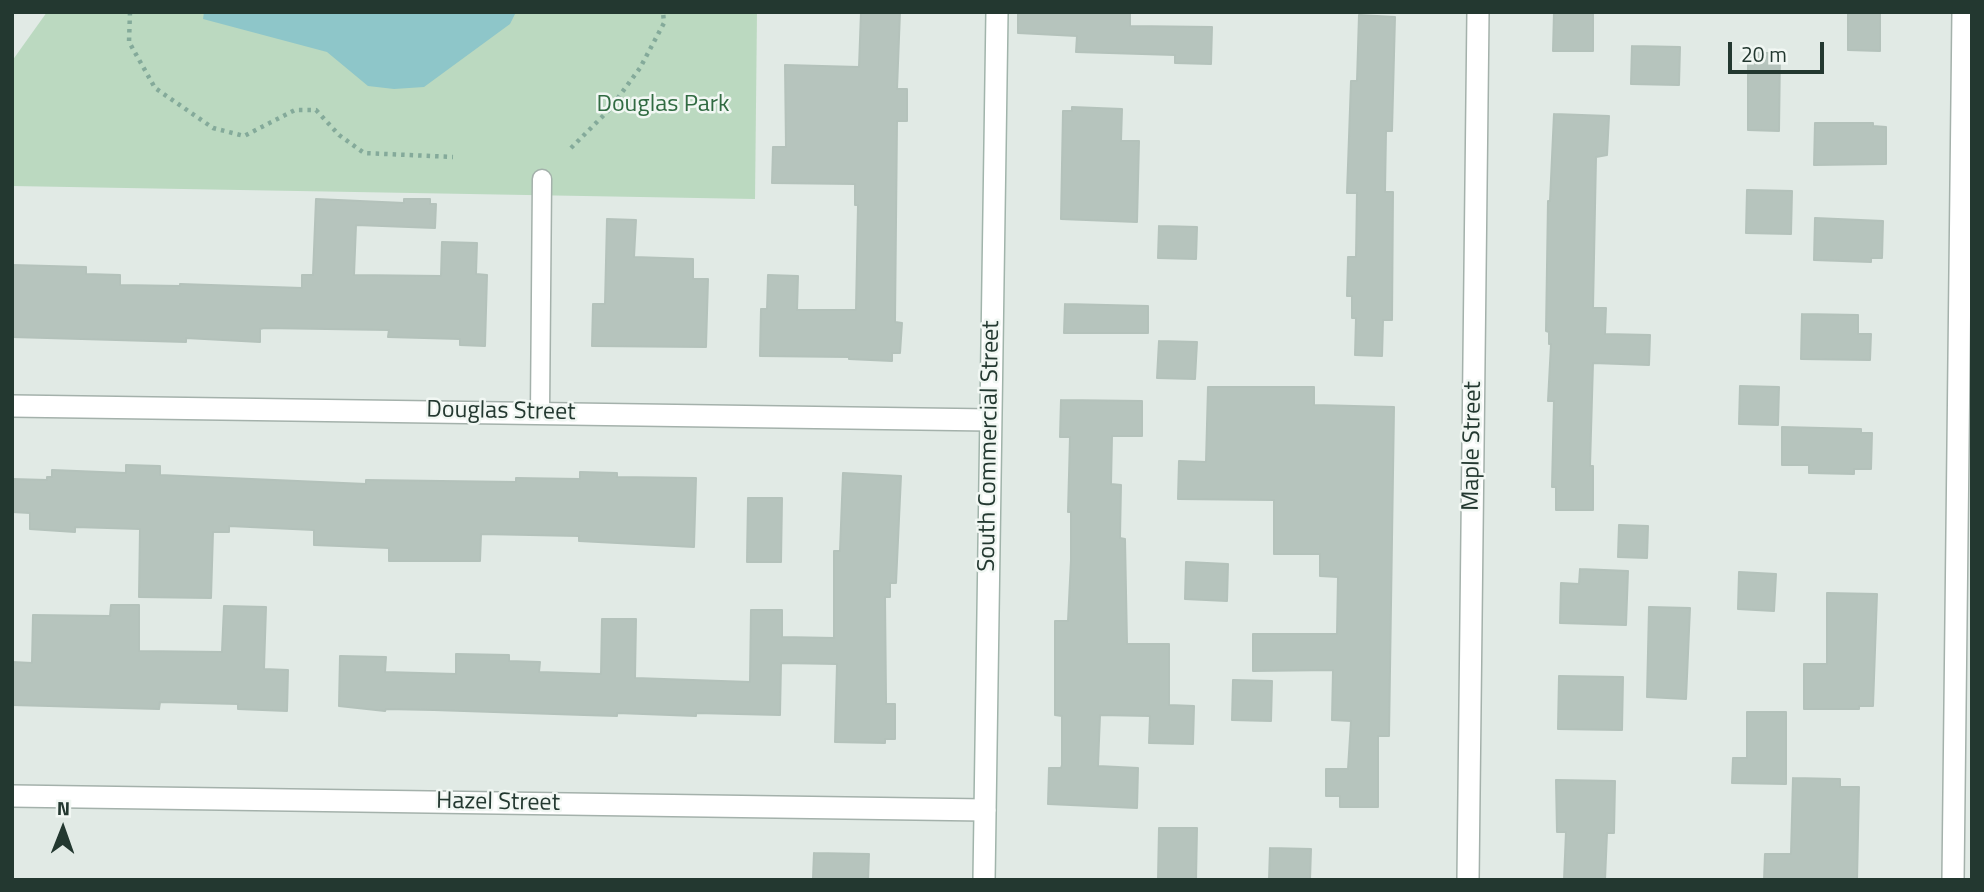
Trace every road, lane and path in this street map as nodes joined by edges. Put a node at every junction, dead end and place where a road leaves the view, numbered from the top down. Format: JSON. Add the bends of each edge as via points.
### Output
{"nodes":[{"id":1,"x":130,"y":12,"type":"edge"},
{"id":2,"x":663,"y":12,"type":"edge"},
{"id":3,"x":997,"y":12,"type":"edge"},
{"id":4,"x":1478,"y":12,"type":"edge"},
{"id":5,"x":1963,"y":12,"type":"edge"},
{"id":6,"x":571,"y":148,"type":"dead end"},
{"id":7,"x":453,"y":157,"type":"dead end"},
{"id":8,"x":542,"y":179,"type":"dead end"},
{"id":9,"x":12,"y":405,"type":"edge"},
{"id":10,"x":540,"y":412,"type":"junction"},
{"id":11,"x":990,"y":420,"type":"junction"},
{"id":12,"x":12,"y":796,"type":"edge"},
{"id":13,"x":985,"y":810,"type":"junction"},
{"id":14,"x":984,"y":880,"type":"edge"},
{"id":15,"x":1468,"y":880,"type":"edge"},
{"id":16,"x":1953,"y":880,"type":"edge"}],
"edges":[{"from":1,"to":7,"type":"path","via":[[129,42],[155,88],[213,128],[244,136],[295,110],[316,110],[364,153]]},
{"from":2,"to":6,"type":"path","via":[[664,23],[640,68],[609,110]]},
{"from":3,"to":11,"type":"street","name":"South Commercial Street"},
{"from":4,"to":15,"type":"street","name":"Maple Street"},
{"from":5,"to":16,"type":"street"},
{"from":8,"to":10,"type":"lane"},
{"from":9,"to":10,"type":"street","name":"Douglas Street"},
{"from":10,"to":11,"type":"street","name":"Douglas Street"},
{"from":11,"to":13,"type":"street","name":"South Commercial Street"},
{"from":12,"to":13,"type":"street","name":"Hazel Street"},
{"from":13,"to":14,"type":"street","name":"South Commercial Street"}]}
